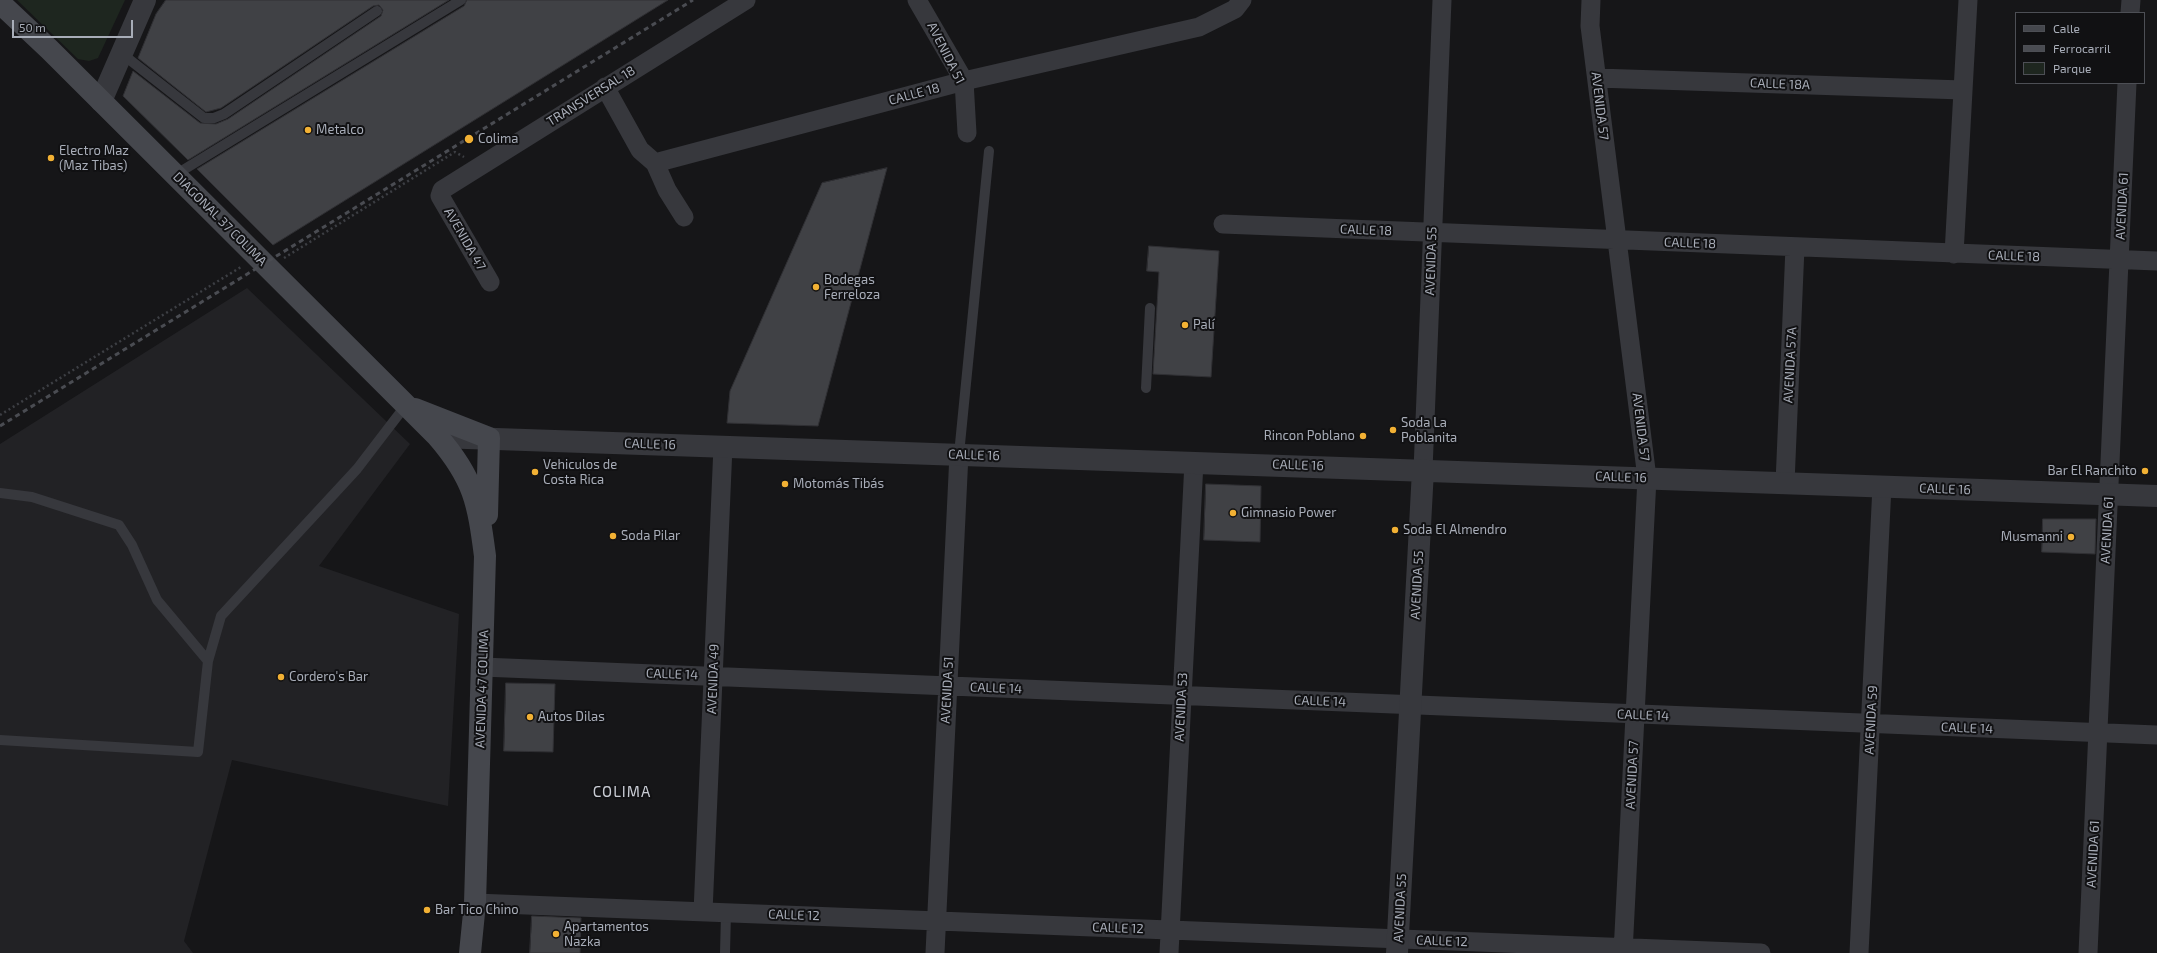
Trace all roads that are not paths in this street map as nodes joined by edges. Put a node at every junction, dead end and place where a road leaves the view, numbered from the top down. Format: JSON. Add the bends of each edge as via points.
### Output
{"nodes":[{"id":1,"x":145,"y":0,"type":"edge"},
{"id":2,"x":461,"y":0,"type":"edge"},
{"id":3,"x":746,"y":0,"type":"edge"},
{"id":4,"x":918,"y":0,"type":"edge"},
{"id":5,"x":1242,"y":0,"type":"edge"},
{"id":6,"x":1442,"y":0,"type":"edge"},
{"id":7,"x":1591,"y":0,"type":"edge"},
{"id":8,"x":1968,"y":0,"type":"edge"},
{"id":9,"x":2131,"y":0,"type":"edge"},
{"id":10,"x":0,"y":4,"type":"edge"},
{"id":11,"x":377,"y":11,"type":"dead end"},
{"id":12,"x":2130,"y":12,"type":"edge"},
{"id":13,"x":121,"y":53,"type":"junction"},
{"id":14,"x":1597,"y":78,"type":"junction"},
{"id":15,"x":964,"y":81,"type":"junction"},
{"id":16,"x":2127,"y":84,"type":"edge"},
{"id":17,"x":605,"y":87,"type":"junction"},
{"id":18,"x":1963,"y":90,"type":"junction"},
{"id":19,"x":101,"y":102,"type":"junction"},
{"id":20,"x":967,"y":133,"type":"dead end"},
{"id":21,"x":989,"y":151,"type":"dead end"},
{"id":22,"x":655,"y":163,"type":"junction"},
{"id":23,"x":175,"y":175,"type":"junction"},
{"id":24,"x":440,"y":196,"type":"joint"},
{"id":25,"x":684,"y":217,"type":"dead end"},
{"id":26,"x":1223,"y":224,"type":"dead end"},
{"id":27,"x":1432,"y":233,"type":"junction"},
{"id":28,"x":1617,"y":240,"type":"junction"},
{"id":29,"x":1795,"y":247,"type":"junction"},
{"id":30,"x":1954,"y":254,"type":"junction"},
{"id":31,"x":2119,"y":260,"type":"junction"},
{"id":32,"x":2157,"y":261,"type":"edge"},
{"id":33,"x":490,"y":282,"type":"dead end"},
{"id":34,"x":1150,"y":308,"type":"dead end"},
{"id":35,"x":1146,"y":388,"type":"dead end"},
{"id":36,"x":406,"y":405,"type":"junction"},
{"id":37,"x":438,"y":437,"type":"junction"},
{"id":38,"x":489,"y":438,"type":"junction"},
{"id":39,"x":723,"y":446,"type":"junction"},
{"id":40,"x":959,"y":454,"type":"junction"},
{"id":41,"x":1194,"y":462,"type":"junction"},
{"id":42,"x":1423,"y":470,"type":"junction"},
{"id":43,"x":1647,"y":478,"type":"junction"},
{"id":44,"x":1784,"y":483,"type":"junction"},
{"id":45,"x":1882,"y":486,"type":"junction"},
{"id":46,"x":0,"y":493,"type":"edge"},
{"id":47,"x":2109,"y":494,"type":"junction"},
{"id":48,"x":2157,"y":496,"type":"edge"},
{"id":49,"x":486,"y":556,"type":"junction"},
{"id":50,"x":208,"y":661,"type":"junction"},
{"id":51,"x":482,"y":667,"type":"junction"},
{"id":52,"x":713,"y":676,"type":"junction"},
{"id":53,"x":948,"y":686,"type":"junction"},
{"id":54,"x":1182,"y":696,"type":"junction"},
{"id":55,"x":1411,"y":705,"type":"junction"},
{"id":56,"x":1635,"y":714,"type":"junction"},
{"id":57,"x":1870,"y":724,"type":"junction"},
{"id":58,"x":2098,"y":734,"type":"junction"},
{"id":59,"x":2157,"y":735,"type":"edge"},
{"id":60,"x":0,"y":740,"type":"edge"},
{"id":61,"x":475,"y":903,"type":"junction"},
{"id":62,"x":703,"y":912,"type":"junction"},
{"id":63,"x":726,"y":913,"type":"junction"},
{"id":64,"x":936,"y":921,"type":"junction"},
{"id":65,"x":1170,"y":930,"type":"junction"},
{"id":66,"x":1398,"y":946,"type":"edge"},
{"id":67,"x":1623,"y":950,"type":"edge"},
{"id":68,"x":470,"y":953,"type":"edge"},
{"id":69,"x":725,"y":953,"type":"edge"},
{"id":70,"x":935,"y":953,"type":"edge"},
{"id":71,"x":1169,"y":953,"type":"edge"},
{"id":72,"x":1761,"y":953,"type":"edge"},
{"id":73,"x":1859,"y":953,"type":"edge"},
{"id":74,"x":2088,"y":953,"type":"edge"}],
"edges":[{"from":1,"to":13,"type":"street"},
{"from":2,"to":23,"type":"lane"},
{"from":3,"to":17,"type":"street","name":"TRANSVERSAL 18"},
{"from":4,"to":15,"type":"street","name":"AVENIDA 51"},
{"from":5,"to":15,"type":"street","name":"CALLE 18","via":[[1235,9],[1199,27]]},
{"from":6,"to":27,"type":"street","name":"AVENIDA 55"},
{"from":7,"to":14,"type":"street","name":"AVENIDA 57","via":[[1590,26]]},
{"from":8,"to":18,"type":"street"},
{"from":9,"to":12,"type":"street"},
{"from":10,"to":19,"type":"main road","name":"DIAGONAL 37 COLIMA"},
{"from":11,"to":13,"type":"lane","via":[[224,114],[214,118],[204,118]]},
{"from":13,"to":19,"type":"street"},
{"from":14,"to":18,"type":"street","name":"CALLE 18A"},
{"from":14,"to":28,"type":"street","name":"AVENIDA 57"},
{"from":15,"to":20,"type":"street","name":"AVENIDA 51"},
{"from":15,"to":22,"type":"street","name":"CALLE 18"},
{"from":16,"to":31,"type":"street","name":"AVENIDA 61"},
{"from":17,"to":22,"type":"street","via":[[640,150]]},
{"from":17,"to":24,"type":"street","name":"TRANSVERSAL 18","via":[[442,190]]},
{"from":18,"to":30,"type":"street"},
{"from":19,"to":23,"type":"main road","name":"DIAGONAL 37 COLIMA"},
{"from":21,"to":40,"type":"lane","name":"AVENIDA 51"},
{"from":22,"to":25,"type":"street","via":[[667,190]]},
{"from":23,"to":36,"type":"main road","name":"DIAGONAL 37 COLIMA"},
{"from":24,"to":33,"type":"street","name":"AVENIDA 47"},
{"from":26,"to":27,"type":"street","name":"CALLE 18"},
{"from":27,"to":28,"type":"street","name":"CALLE 18"},
{"from":27,"to":42,"type":"street","name":"AVENIDA 55"},
{"from":28,"to":29,"type":"street","name":"CALLE 18"},
{"from":28,"to":43,"type":"street","name":"AVENIDA 57"},
{"from":29,"to":30,"type":"street","name":"CALLE 18"},
{"from":29,"to":44,"type":"street","name":"AVENIDA 57A"},
{"from":30,"to":31,"type":"street","name":"CALLE 18"},
{"from":31,"to":32,"type":"street","name":"CALLE 18"},
{"from":31,"to":47,"type":"street","name":"AVENIDA 61"},
{"from":34,"to":35,"type":"lane"},
{"from":36,"to":37,"type":"main road","name":"DIAGONAL 37 COLIMA"},
{"from":36,"to":38,"type":"main road"},
{"from":36,"to":50,"type":"lane","via":[[357,470],[221,616]]},
{"from":37,"to":38,"type":"street","name":"CALLE 16"},
{"from":37,"to":49,"type":"main road","name":"AVENIDA 47 COLIMA","via":[[464,471],[474,492]]},
{"from":38,"to":39,"type":"street","name":"CALLE 16"},
{"from":38,"to":49,"type":"main road"},
{"from":39,"to":40,"type":"street","name":"CALLE 16"},
{"from":39,"to":52,"type":"street","name":"AVENIDA 49"},
{"from":40,"to":41,"type":"street","name":"CALLE 16"},
{"from":40,"to":53,"type":"street","name":"AVENIDA 51"},
{"from":41,"to":42,"type":"street","name":"CALLE 16"},
{"from":41,"to":54,"type":"street","name":"AVENIDA 53"},
{"from":42,"to":43,"type":"street","name":"CALLE 16"},
{"from":42,"to":55,"type":"street","name":"AVENIDA 55"},
{"from":43,"to":44,"type":"street","name":"CALLE 16"},
{"from":43,"to":56,"type":"street","name":"AVENIDA 57"},
{"from":44,"to":45,"type":"street","name":"CALLE 16"},
{"from":45,"to":47,"type":"street","name":"CALLE 16"},
{"from":45,"to":57,"type":"street","name":"AVENIDA 59"},
{"from":46,"to":50,"type":"lane","via":[[32,497],[118,525],[132,545],[157,600]]},
{"from":47,"to":48,"type":"street","name":"CALLE 16"},
{"from":47,"to":58,"type":"street","name":"AVENIDA 61"},
{"from":49,"to":51,"type":"main road","name":"AVENIDA 47 COLIMA"},
{"from":50,"to":60,"type":"lane","via":[[198,752]]},
{"from":51,"to":52,"type":"street","name":"CALLE 14"},
{"from":51,"to":61,"type":"main road","name":"AVENIDA 47 COLIMA"},
{"from":52,"to":53,"type":"street","name":"CALLE 14"},
{"from":52,"to":62,"type":"street","name":"AVENIDA 49"},
{"from":53,"to":54,"type":"street","name":"CALLE 14"},
{"from":53,"to":64,"type":"street","name":"AVENIDA 51"},
{"from":54,"to":55,"type":"street","name":"CALLE 14"},
{"from":54,"to":65,"type":"street","name":"AVENIDA 53"},
{"from":55,"to":56,"type":"street","name":"CALLE 14"},
{"from":55,"to":66,"type":"street","name":"AVENIDA 55"},
{"from":56,"to":57,"type":"street","name":"CALLE 14"},
{"from":56,"to":67,"type":"street","name":"AVENIDA 57"},
{"from":57,"to":58,"type":"street","name":"CALLE 14"},
{"from":57,"to":73,"type":"street","name":"AVENIDA 59"},
{"from":58,"to":59,"type":"street","name":"CALLE 14"},
{"from":58,"to":74,"type":"street","name":"AVENIDA 61"},
{"from":61,"to":62,"type":"street","name":"CALLE 12"},
{"from":61,"to":68,"type":"main road","name":"AVENIDA 47 COLIMA"},
{"from":62,"to":63,"type":"street","name":"CALLE 12"},
{"from":63,"to":64,"type":"street","name":"CALLE 12"},
{"from":63,"to":69,"type":"lane"},
{"from":64,"to":65,"type":"street","name":"CALLE 12"},
{"from":64,"to":70,"type":"street","name":"AVENIDA 51"},
{"from":65,"to":66,"type":"street","name":"CALLE 12"},
{"from":65,"to":71,"type":"street","name":"AVENIDA 53"},
{"from":66,"to":67,"type":"street","name":"CALLE 12"},
{"from":67,"to":72,"type":"street","name":"CALLE 12"}]}
